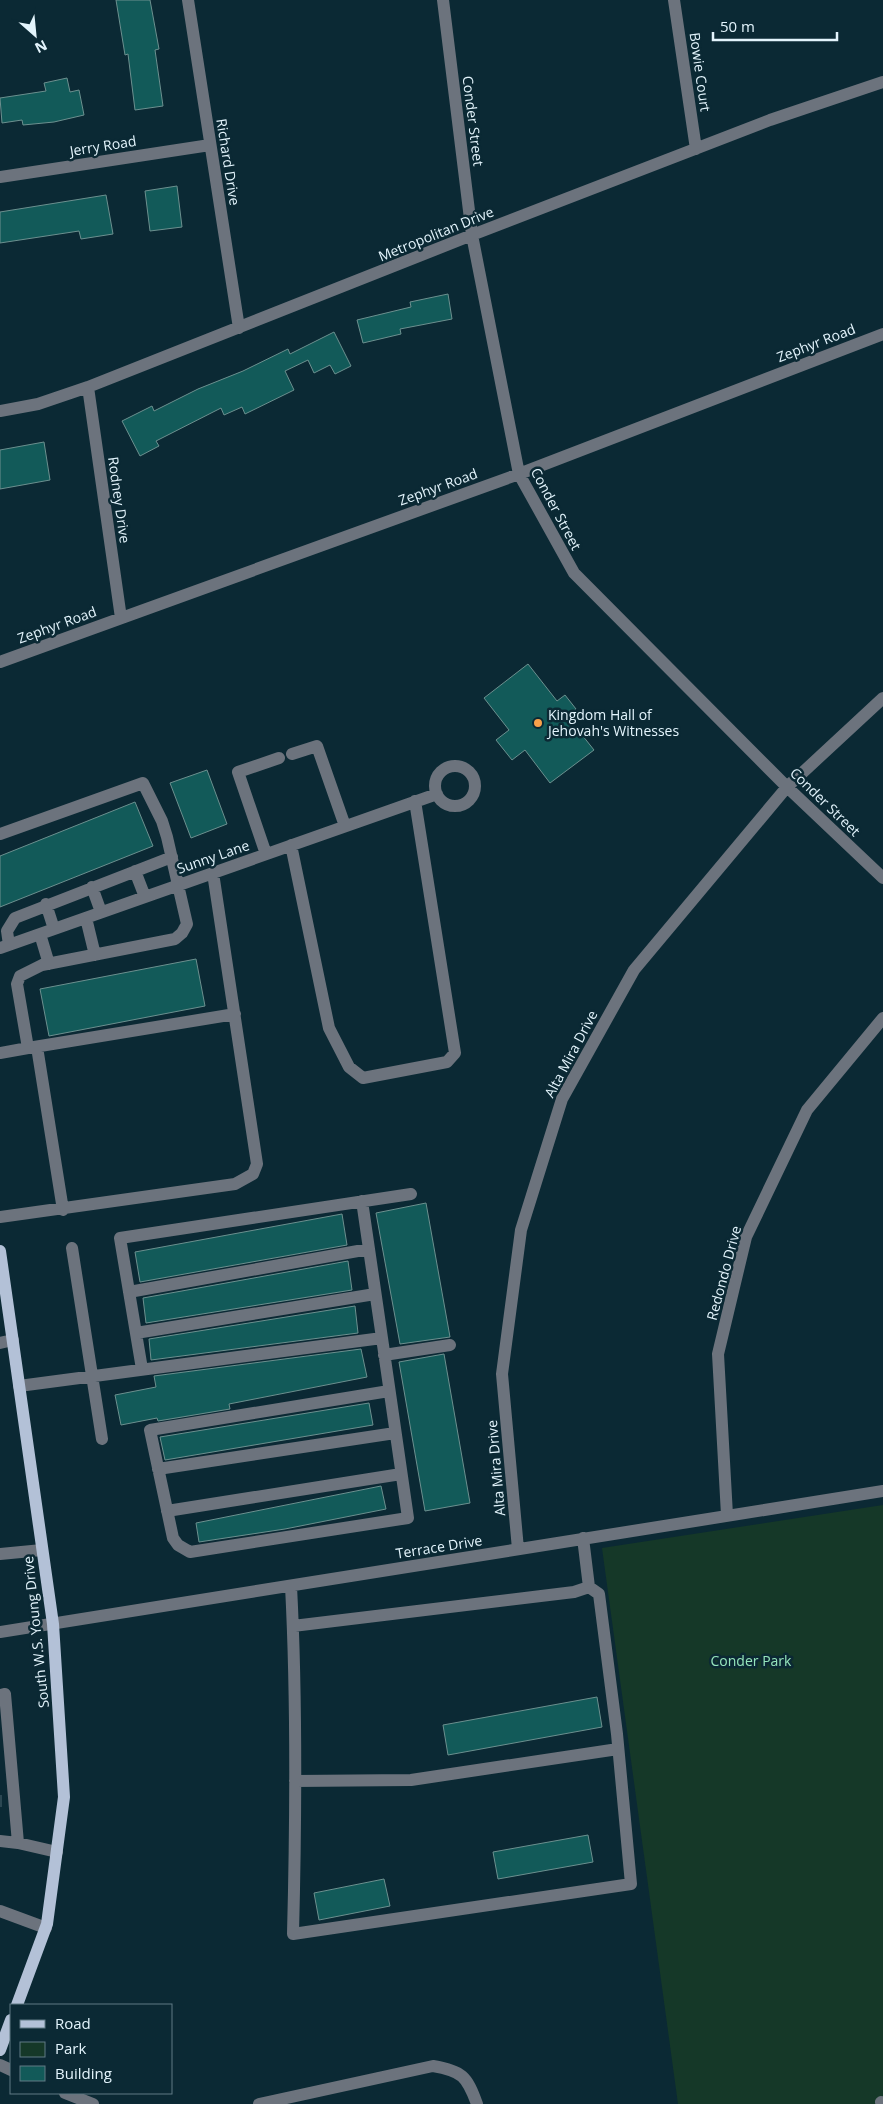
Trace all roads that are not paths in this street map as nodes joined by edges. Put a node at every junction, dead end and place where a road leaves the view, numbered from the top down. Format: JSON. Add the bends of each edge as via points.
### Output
{"nodes":[{"id":1,"x":188,"y":0,"type":"edge"},
{"id":2,"x":443,"y":0,"type":"edge"},
{"id":3,"x":674,"y":0,"type":"edge"},
{"id":4,"x":883,"y":82,"type":"edge"},
{"id":5,"x":210,"y":145,"type":"junction"},
{"id":6,"x":696,"y":149,"type":"junction"},
{"id":7,"x":0,"y":177,"type":"edge"},
{"id":8,"x":472,"y":235,"type":"junction"},
{"id":9,"x":239,"y":328,"type":"junction"},
{"id":10,"x":883,"y":334,"type":"edge"},
{"id":11,"x":88,"y":387,"type":"junction"},
{"id":12,"x":0,"y":411,"type":"edge"},
{"id":13,"x":519,"y":474,"type":"junction"},
{"id":14,"x":121,"y":618,"type":"junction"},
{"id":15,"x":0,"y":662,"type":"edge"},
{"id":16,"x":883,"y":698,"type":"edge"},
{"id":17,"x":292,"y":754,"type":"dead end"},
{"id":18,"x":279,"y":758,"type":"dead end"},
{"id":19,"x":787,"y":787,"type":"junction"},
{"id":20,"x":437,"y":794,"type":"dead end"},
{"id":21,"x":415,"y":801,"type":"junction"},
{"id":22,"x":345,"y":826,"type":"junction"},
{"id":23,"x":0,"y":834,"type":"edge"},
{"id":24,"x":291,"y":845,"type":"junction"},
{"id":25,"x":266,"y":854,"type":"junction"},
{"id":26,"x":172,"y":857,"type":"junction"},
{"id":27,"x":135,"y":871,"type":"junction"},
{"id":28,"x":213,"y":873,"type":"junction"},
{"id":29,"x":883,"y":878,"type":"edge"},
{"id":30,"x":178,"y":885,"type":"junction"},
{"id":31,"x":92,"y":887,"type":"junction"},
{"id":32,"x":146,"y":897,"type":"junction"},
{"id":33,"x":46,"y":904,"type":"junction"},
{"id":34,"x":101,"y":912,"type":"junction"},
{"id":35,"x":86,"y":918,"type":"junction"},
{"id":36,"x":54,"y":929,"type":"junction"},
{"id":37,"x":40,"y":934,"type":"junction"},
{"id":38,"x":5,"y":946,"type":"edge"},
{"id":39,"x":95,"y":955,"type":"junction"},
{"id":40,"x":49,"y":964,"type":"junction"},
{"id":41,"x":235,"y":1014,"type":"junction"},
{"id":42,"x":883,"y":1018,"type":"edge"},
{"id":43,"x":32,"y":1048,"type":"junction"},
{"id":44,"x":0,"y":1053,"type":"edge"},
{"id":45,"x":411,"y":1194,"type":"dead end"},
{"id":46,"x":362,"y":1201,"type":"junction"},
{"id":47,"x":63,"y":1210,"type":"junction"},
{"id":48,"x":0,"y":1217,"type":"edge"},
{"id":49,"x":72,"y":1248,"type":"dead end"},
{"id":50,"x":369,"y":1250,"type":"junction"},
{"id":51,"x":0,"y":1251,"type":"edge"},
{"id":52,"x":129,"y":1292,"type":"junction"},
{"id":53,"x":375,"y":1294,"type":"junction"},
{"id":54,"x":136,"y":1333,"type":"junction"},
{"id":55,"x":382,"y":1338,"type":"junction"},
{"id":56,"x":6,"y":1342,"type":"edge"},
{"id":57,"x":450,"y":1345,"type":"dead end"},
{"id":58,"x":384,"y":1356,"type":"junction"},
{"id":59,"x":142,"y":1370,"type":"junction"},
{"id":60,"x":91,"y":1376,"type":"junction"},
{"id":61,"x":19,"y":1386,"type":"junction"},
{"id":62,"x":389,"y":1391,"type":"junction"},
{"id":63,"x":395,"y":1433,"type":"junction"},
{"id":64,"x":102,"y":1438,"type":"dead end"},
{"id":65,"x":158,"y":1469,"type":"junction"},
{"id":66,"x":401,"y":1474,"type":"junction"},
{"id":67,"x":883,"y":1491,"type":"edge"},
{"id":68,"x":167,"y":1511,"type":"junction"},
{"id":69,"x":728,"y":1515,"type":"junction"},
{"id":70,"x":583,"y":1538,"type":"junction"},
{"id":71,"x":518,"y":1549,"type":"junction"},
{"id":72,"x":42,"y":1550,"type":"junction"},
{"id":73,"x":0,"y":1554,"type":"edge"},
{"id":74,"x":290,"y":1586,"type":"junction"},
{"id":75,"x":589,"y":1587,"type":"junction"},
{"id":76,"x":53,"y":1624,"type":"junction"},
{"id":77,"x":293,"y":1626,"type":"junction"},
{"id":78,"x":0,"y":1632,"type":"edge"},
{"id":79,"x":0,"y":1695,"type":"edge"},
{"id":80,"x":4,"y":1730,"type":"edge"},
{"id":81,"x":618,"y":1749,"type":"junction"},
{"id":82,"x":5,"y":1754,"type":"edge"},
{"id":83,"x":6,"y":1776,"type":"edge"},
{"id":84,"x":295,"y":1781,"type":"junction"},
{"id":85,"x":0,"y":1841,"type":"edge"},
{"id":86,"x":18,"y":1843,"type":"junction"},
{"id":87,"x":57,"y":1852,"type":"junction"},
{"id":88,"x":1,"y":1915,"type":"edge"},
{"id":89,"x":46,"y":1928,"type":"junction"},
{"id":90,"x":17,"y":2004,"type":"edge"},
{"id":91,"x":10,"y":2023,"type":"edge"},
{"id":92,"x":0,"y":2050,"type":"edge"},
{"id":93,"x":68,"y":2094,"type":"edge"},
{"id":94,"x":93,"y":2104,"type":"edge"},
{"id":95,"x":259,"y":2104,"type":"edge"},
{"id":96,"x":477,"y":2104,"type":"edge"}],
"edges":[{"from":1,"to":5,"type":"street","name":"Richard Drive"},
{"from":2,"to":8,"type":"street","name":"Conder Street"},
{"from":3,"to":6,"type":"street","name":"Bowie Court"},
{"from":4,"to":6,"type":"street","name":"Metropolitan Drive"},
{"from":5,"to":7,"type":"street","name":"Jerry Road"},
{"from":5,"to":9,"type":"street","name":"Richard Drive"},
{"from":6,"to":8,"type":"street","name":"Metropolitan Drive"},
{"from":8,"to":9,"type":"street","name":"Metropolitan Drive"},
{"from":8,"to":13,"type":"street","name":"Conder Street"},
{"from":9,"to":11,"type":"street","name":"Metropolitan Drive"},
{"from":10,"to":13,"type":"street","name":"Zephyr Road"},
{"from":11,"to":12,"type":"street","name":"Metropolitan Drive","via":[[38,404]]},
{"from":11,"to":14,"type":"street","name":"Rodney Drive"},
{"from":13,"to":14,"type":"street","name":"Zephyr Road"},
{"from":13,"to":19,"type":"street","name":"Conder Street","via":[[574,573]]},
{"from":14,"to":15,"type":"street","name":"Zephyr Road"},
{"from":16,"to":19,"type":"street","name":"Alta Mira Drive"},
{"from":17,"to":22,"type":"street","via":[[317,746]]},
{"from":18,"to":25,"type":"street","via":[[238,772]]},
{"from":19,"to":29,"type":"street","name":"Conder Street"},
{"from":19,"to":71,"type":"street","name":"Alta Mira Drive","via":[[634,970],[562,1099],[521,1230],[502,1374]]},
{"from":20,"to":21,"type":"street","name":"Sunny Lane"},
{"from":21,"to":22,"type":"street","name":"Sunny Lane"},
{"from":21,"to":24,"type":"street","via":[[455,1053],[447,1062],[363,1078],[349,1067],[330,1028]]},
{"from":22,"to":24,"type":"street","name":"Sunny Lane"},
{"from":23,"to":26,"type":"street","via":[[143,783],[162,821]]},
{"from":24,"to":25,"type":"street","name":"Sunny Lane"},
{"from":25,"to":28,"type":"street","name":"Sunny Lane"},
{"from":26,"to":27,"type":"street"},
{"from":26,"to":30,"type":"street"},
{"from":27,"to":31,"type":"street"},
{"from":27,"to":32,"type":"street"},
{"from":28,"to":30,"type":"street","name":"Sunny Lane"},
{"from":28,"to":41,"type":"street"},
{"from":30,"to":32,"type":"street","name":"Sunny Lane"},
{"from":30,"to":39,"type":"street","via":[[187,924],[175,939]]},
{"from":31,"to":33,"type":"street"},
{"from":31,"to":34,"type":"street"},
{"from":32,"to":34,"type":"street","name":"Sunny Lane"},
{"from":33,"to":36,"type":"street"},
{"from":33,"to":38,"type":"street","via":[[15,918],[7,931]]},
{"from":34,"to":35,"type":"street","name":"Sunny Lane"},
{"from":35,"to":36,"type":"street","name":"Sunny Lane"},
{"from":35,"to":39,"type":"street"},
{"from":36,"to":37,"type":"street","name":"Sunny Lane"},
{"from":37,"to":38,"type":"street","name":"Sunny Lane"},
{"from":37,"to":40,"type":"street"},
{"from":39,"to":40,"type":"street"},
{"from":40,"to":43,"type":"street","via":[[20,976],[17,984]]},
{"from":41,"to":43,"type":"street"},
{"from":41,"to":47,"type":"street","via":[[257,1164],[253,1174],[234,1184]]},
{"from":42,"to":69,"type":"street","name":"Redondo Drive","via":[[807,1110],[746,1236],[718,1354]]},
{"from":43,"to":44,"type":"street"},
{"from":43,"to":47,"type":"street"},
{"from":45,"to":46,"type":"street"},
{"from":46,"to":50,"type":"street"},
{"from":46,"to":52,"type":"street","via":[[120,1238]]},
{"from":47,"to":48,"type":"street"},
{"from":49,"to":60,"type":"street"},
{"from":50,"to":52,"type":"street"},
{"from":50,"to":53,"type":"street"},
{"from":51,"to":56,"type":"main road","name":"South W.S. Young Drive"},
{"from":52,"to":54,"type":"street"},
{"from":53,"to":54,"type":"street"},
{"from":53,"to":55,"type":"street"},
{"from":54,"to":59,"type":"street"},
{"from":55,"to":58,"type":"street"},
{"from":55,"to":59,"type":"street"},
{"from":56,"to":61,"type":"main road","name":"South W.S. Young Drive"},
{"from":57,"to":58,"type":"street"},
{"from":58,"to":62,"type":"street"},
{"from":59,"to":60,"type":"street"},
{"from":60,"to":61,"type":"street"},
{"from":60,"to":64,"type":"street"},
{"from":61,"to":72,"type":"main road","name":"South W.S. Young Drive"},
{"from":62,"to":63,"type":"street"},
{"from":62,"to":65,"type":"street","via":[[150,1430]]},
{"from":63,"to":65,"type":"street"},
{"from":63,"to":66,"type":"street"},
{"from":65,"to":68,"type":"street"},
{"from":66,"to":68,"type":"street"},
{"from":66,"to":68,"type":"street","via":[[408,1518],[190,1552],[172,1538]]},
{"from":67,"to":69,"type":"street","name":"Terrace Drive"},
{"from":69,"to":70,"type":"street","name":"Terrace Drive"},
{"from":70,"to":71,"type":"street","name":"Terrace Drive"},
{"from":70,"to":75,"type":"street"},
{"from":71,"to":74,"type":"street","name":"Terrace Drive"},
{"from":72,"to":73,"type":"street"},
{"from":72,"to":76,"type":"main road","name":"South W.S. Young Drive"},
{"from":74,"to":76,"type":"street","name":"Terrace Drive"},
{"from":74,"to":77,"type":"street"},
{"from":75,"to":77,"type":"street","via":[[574,1592]]},
{"from":75,"to":81,"type":"street","via":[[599,1594]]},
{"from":76,"to":78,"type":"street","name":"Terrace Drive"},
{"from":76,"to":87,"type":"main road","name":"South W.S. Young Drive","via":[[64,1797]]},
{"from":77,"to":84,"type":"street"},
{"from":79,"to":80,"type":"street","via":[[5,1694]]},
{"from":80,"to":82,"type":"street"},
{"from":81,"to":84,"type":"street","via":[[411,1780]]},
{"from":81,"to":84,"type":"street","via":[[631,1884],[293,1934]]},
{"from":82,"to":83,"type":"street"},
{"from":83,"to":86,"type":"street"},
{"from":85,"to":86,"type":"street"},
{"from":86,"to":87,"type":"street"},
{"from":87,"to":89,"type":"main road","name":"South W.S. Young Drive"},
{"from":88,"to":89,"type":"street"},
{"from":89,"to":90,"type":"main road","name":"South W.S. Young Drive"},
{"from":91,"to":92,"type":"main road"},
{"from":93,"to":94,"type":"street"},
{"from":95,"to":96,"type":"street","via":[[433,2066],[455,2070],[470,2084]]}]}
